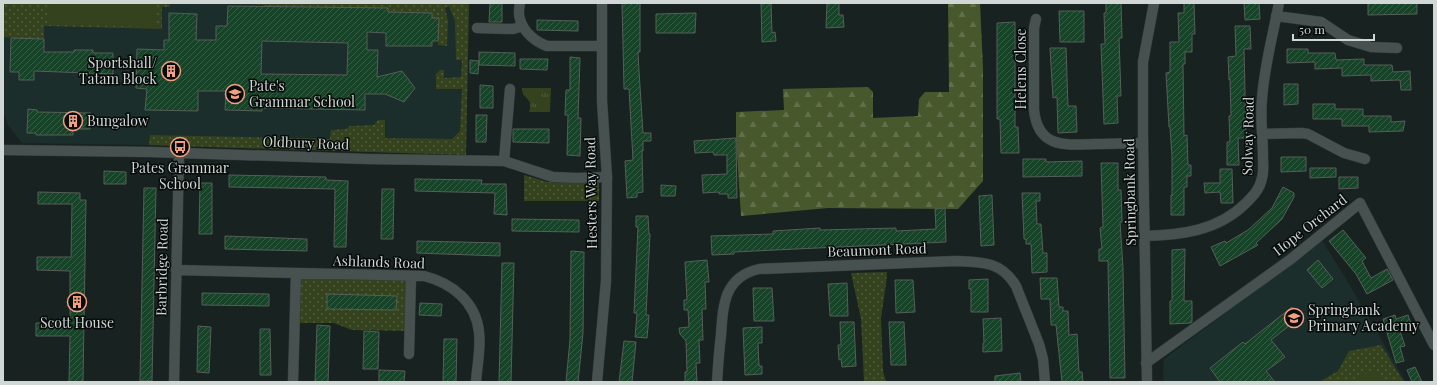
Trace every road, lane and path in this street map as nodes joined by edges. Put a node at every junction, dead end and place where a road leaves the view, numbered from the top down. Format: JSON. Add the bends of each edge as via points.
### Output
{"nodes":[{"id":1,"x":520,"y":3,"type":"edge"},
{"id":2,"x":602,"y":3,"type":"edge"},
{"id":3,"x":1154,"y":3,"type":"edge"},
{"id":4,"x":1279,"y":3,"type":"edge"},
{"id":5,"x":1276,"y":16,"type":"junction"},
{"id":6,"x":1036,"y":19,"type":"dead end"},
{"id":7,"x":523,"y":26,"type":"junction"},
{"id":8,"x":477,"y":28,"type":"dead end"},
{"id":9,"x":601,"y":46,"type":"junction"},
{"id":10,"x":1396,"y":48,"type":"dead end"},
{"id":11,"x":510,"y":89,"type":"dead end"},
{"id":12,"x":1263,"y":134,"type":"junction"},
{"id":13,"x":1143,"y":143,"type":"junction"},
{"id":14,"x":3,"y":150,"type":"edge"},
{"id":15,"x":179,"y":153,"type":"junction"},
{"id":16,"x":1365,"y":159,"type":"dead end"},
{"id":17,"x":504,"y":161,"type":"junction"},
{"id":18,"x":607,"y":177,"type":"junction"},
{"id":19,"x":1144,"y":236,"type":"junction"},
{"id":20,"x":176,"y":270,"type":"junction"},
{"id":21,"x":296,"y":273,"type":"junction"},
{"id":22,"x":411,"y":276,"type":"junction"},
{"id":23,"x":1434,"y":345,"type":"edge"},
{"id":24,"x":409,"y":354,"type":"dead end"},
{"id":25,"x":1146,"y":363,"type":"junction"},
{"id":26,"x":174,"y":382,"type":"edge"},
{"id":27,"x":293,"y":382,"type":"edge"},
{"id":28,"x":476,"y":382,"type":"edge"},
{"id":29,"x":597,"y":382,"type":"edge"},
{"id":30,"x":717,"y":382,"type":"edge"},
{"id":31,"x":1045,"y":382,"type":"edge"},
{"id":32,"x":1146,"y":382,"type":"edge"}],
"edges":[{"from":1,"to":7,"type":"street","via":[[520,20]]},
{"from":2,"to":9,"type":"street","name":"Hesters Way Road"},
{"from":3,"to":13,"type":"street","name":"Springbank Road","via":[[1143,62]]},
{"from":4,"to":5,"type":"street","name":"Solway Road"},
{"from":5,"to":10,"type":"street","via":[[1321,22],[1348,40],[1371,47]]},
{"from":5,"to":12,"type":"street","name":"Solway Road","via":[[1262,99]]},
{"from":6,"to":13,"type":"street","name":"Helens Close","via":[[1034,110],[1036,123],[1044,134],[1063,145]]},
{"from":7,"to":8,"type":"street","via":[[514,29]]},
{"from":7,"to":9,"type":"street","via":[[533,39],[547,46]]},
{"from":9,"to":18,"type":"street","name":"Hesters Way Road"},
{"from":11,"to":17,"type":"street"},
{"from":12,"to":16,"type":"street","via":[[1308,134],[1344,153]]},
{"from":12,"to":19,"type":"street","name":"Solway Road","via":[[1262,179],[1258,190],[1243,206],[1206,228],[1175,235]]},
{"from":13,"to":19,"type":"street","name":"Springbank Road"},
{"from":14,"to":15,"type":"street","name":"Oldbury Road"},
{"from":15,"to":17,"type":"street","name":"Oldbury Road"},
{"from":15,"to":20,"type":"street","name":"Barbridge Road"},
{"from":17,"to":18,"type":"street","name":"Oldbury Road","via":[[553,177]]},
{"from":18,"to":29,"type":"street","name":"Hesters Way Road","via":[[606,281]]},
{"from":19,"to":25,"type":"street","name":"Springbank Road"},
{"from":20,"to":21,"type":"street","name":"Ashlands Road"},
{"from":20,"to":26,"type":"street","name":"Barbridge Road"},
{"from":21,"to":22,"type":"street","name":"Ashlands Road"},
{"from":21,"to":27,"type":"street"},
{"from":22,"to":24,"type":"street"},
{"from":22,"to":28,"type":"street","name":"Ashlands Road","via":[[424,276],[450,286],[471,307],[480,343]]},
{"from":23,"to":25,"type":"street","name":"Hope Orchard","via":[[1360,203],[1291,259]]},
{"from":25,"to":32,"type":"street","name":"Springbank Road"},
{"from":30,"to":31,"type":"street","name":"Beaumont Road","via":[[725,298],[734,283],[749,272],[767,269],[956,261],[988,263],[1002,270],[1012,280],[1039,344]]}]}
